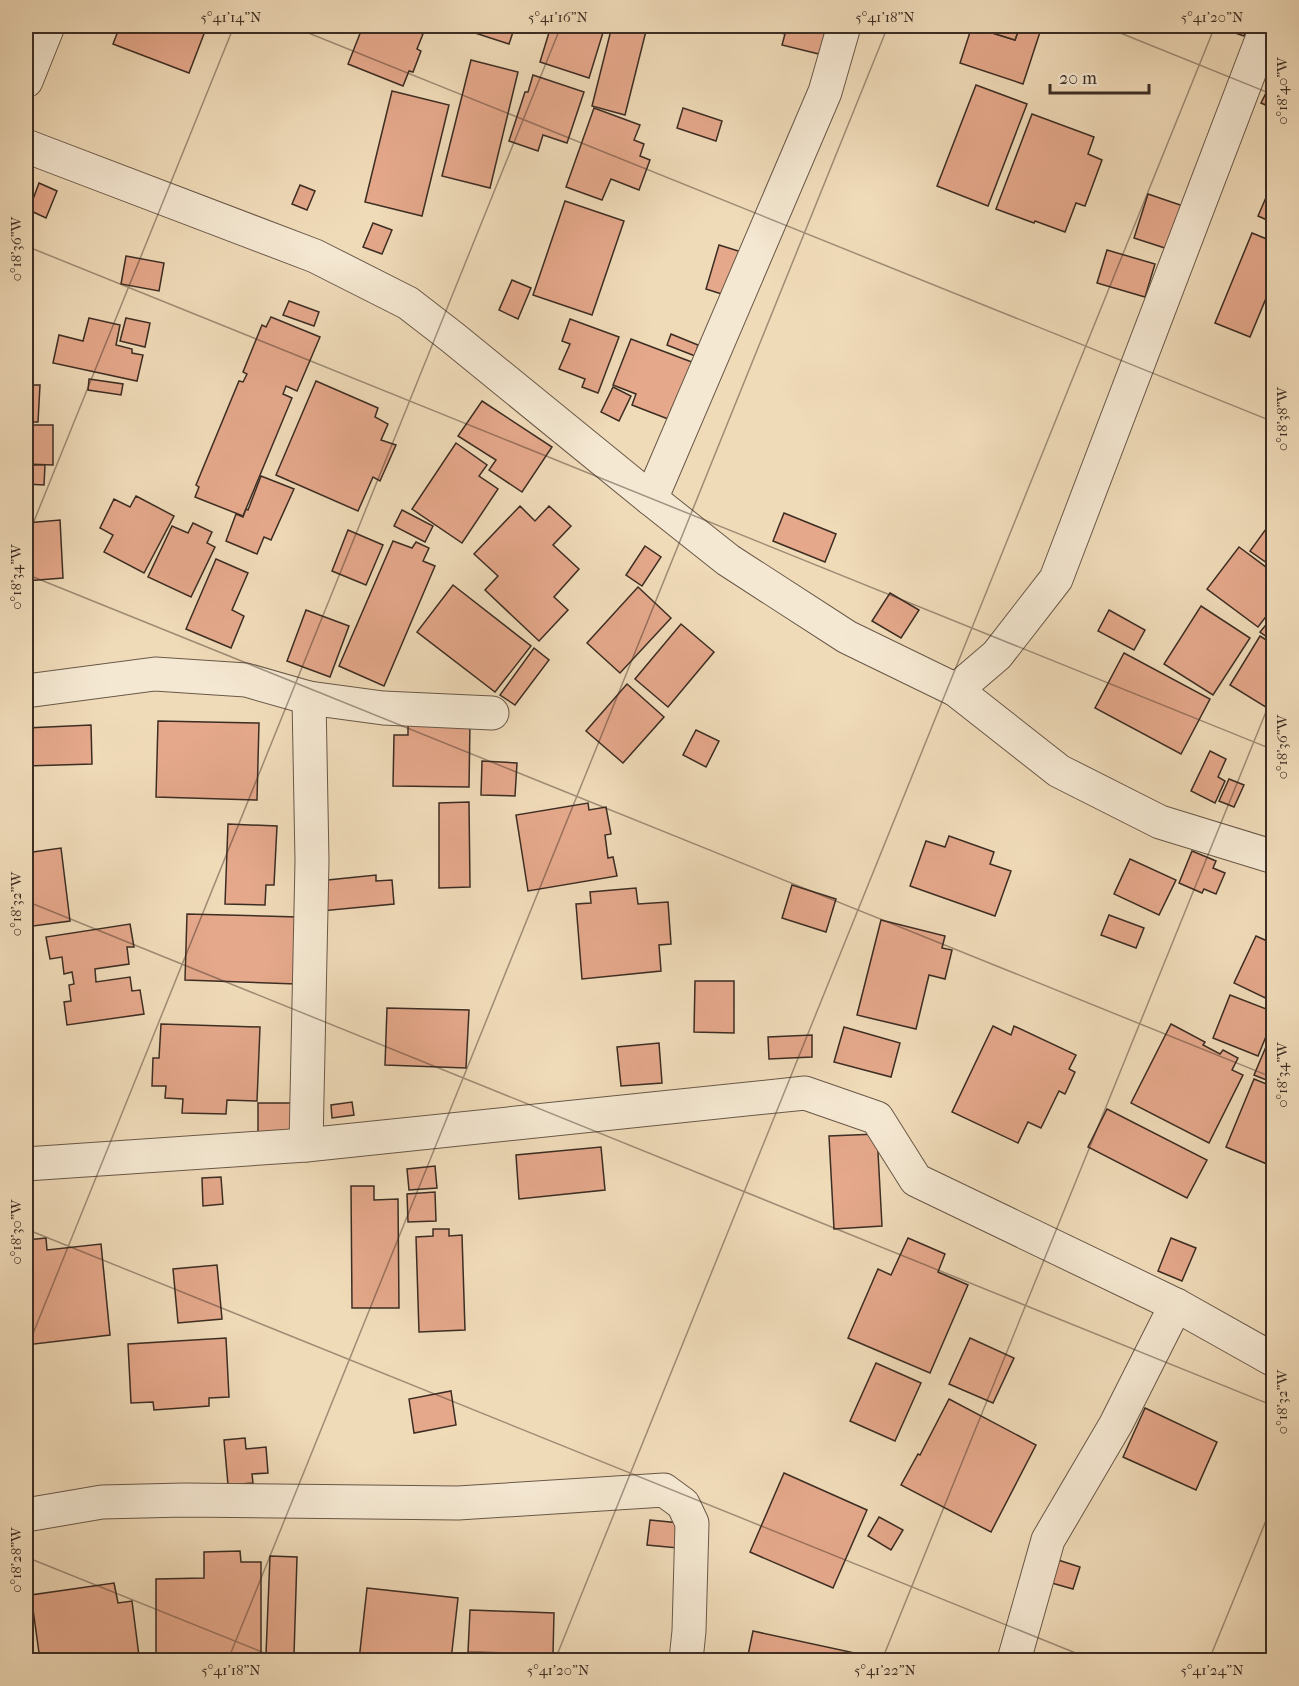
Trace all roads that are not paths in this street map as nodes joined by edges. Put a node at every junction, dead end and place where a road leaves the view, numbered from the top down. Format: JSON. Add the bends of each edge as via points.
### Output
{"nodes":[{"id":1,"x":48,"y":26,"type":"edge"},
{"id":2,"x":844,"y":26,"type":"edge"},
{"id":3,"x":1267,"y":26,"type":"edge"},
{"id":4,"x":26,"y":81,"type":"edge"},
{"id":5,"x":26,"y":146,"type":"edge"},
{"id":6,"x":651,"y":499,"type":"junction"},
{"id":7,"x":956,"y":690,"type":"junction"},
{"id":8,"x":26,"y":691,"type":"edge"},
{"id":9,"x":309,"y":699,"type":"junction"},
{"id":10,"x":492,"y":713,"type":"dead end"},
{"id":11,"x":1274,"y":857,"type":"edge"},
{"id":12,"x":306,"y":1145,"type":"junction"},
{"id":13,"x":26,"y":1164,"type":"edge"},
{"id":14,"x":1176,"y":1305,"type":"junction"},
{"id":15,"x":1274,"y":1360,"type":"edge"},
{"id":16,"x":26,"y":1515,"type":"edge"},
{"id":17,"x":686,"y":1660,"type":"edge"},
{"id":18,"x":1014,"y":1660,"type":"edge"}],
"edges":[{"from":1,"to":4,"type":"street"},
{"from":2,"to":6,"type":"street","via":[[825,92]]},
{"from":3,"to":7,"type":"street","via":[[1056,579],[997,655]]},
{"from":5,"to":6,"type":"street","via":[[315,256],[408,303]]},
{"from":6,"to":7,"type":"street","via":[[728,560],[847,637]]},
{"from":7,"to":11,"type":"street","via":[[1059,771],[1160,822]]},
{"from":8,"to":9,"type":"street","via":[[155,674],[246,680]]},
{"from":9,"to":10,"type":"street","via":[[383,708]]},
{"from":9,"to":12,"type":"street","via":[[312,861]]},
{"from":12,"to":13,"type":"street"},
{"from":12,"to":14,"type":"street","via":[[805,1093],[877,1118],[916,1180]]},
{"from":14,"to":15,"type":"street"},
{"from":14,"to":18,"type":"street","via":[[1116,1424],[1048,1540]]},
{"from":16,"to":17,"type":"street","via":[[102,1502],[458,1503],[664,1490],[682,1503],[692,1523]]}]}
